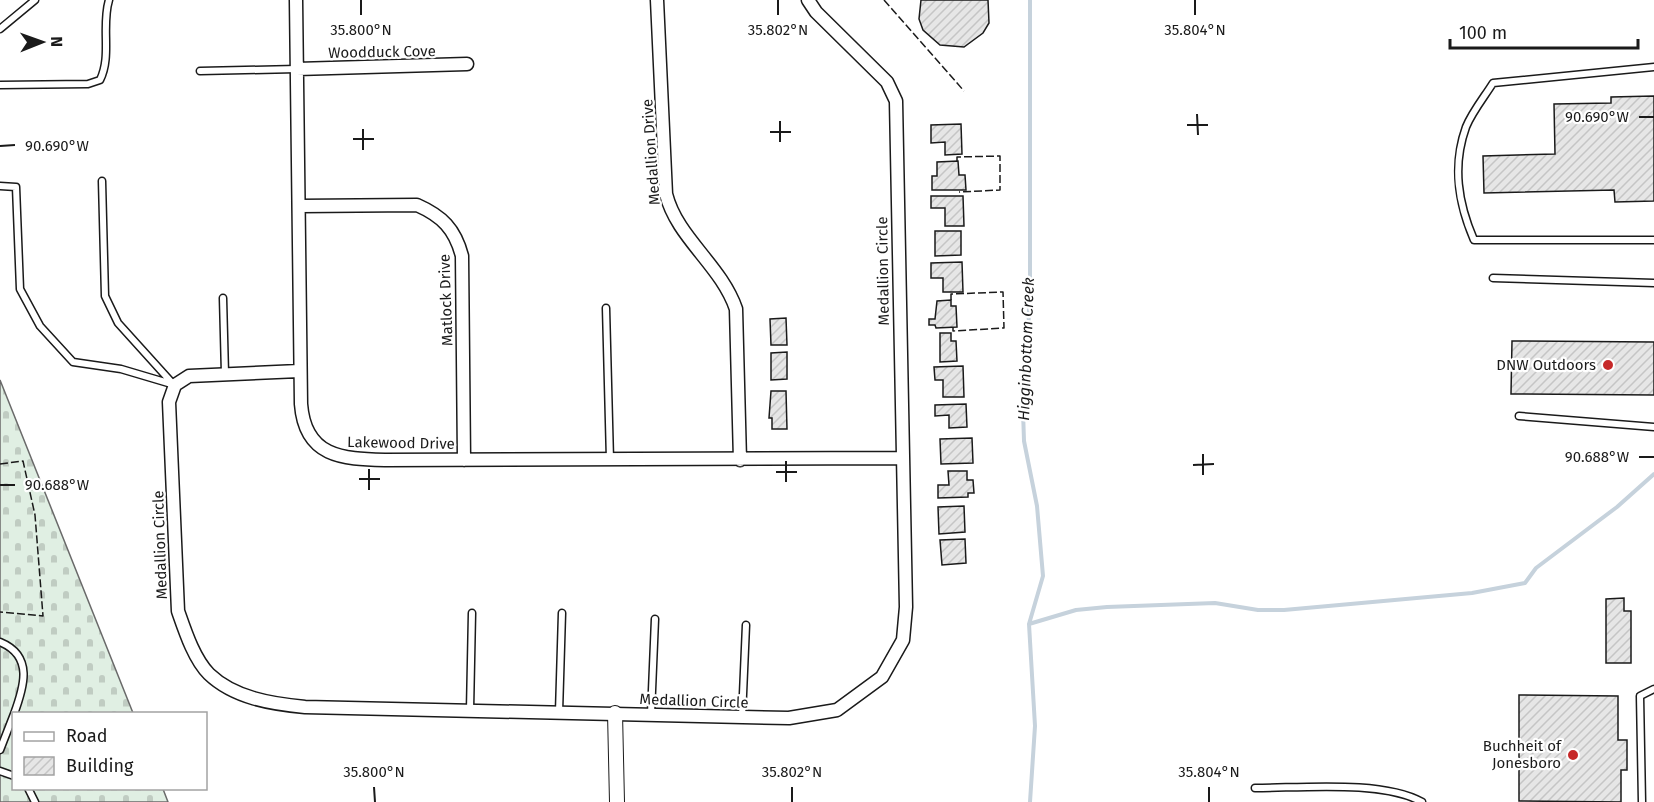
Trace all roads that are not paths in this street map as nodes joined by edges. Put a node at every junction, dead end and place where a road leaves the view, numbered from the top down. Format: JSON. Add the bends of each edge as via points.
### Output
{"nodes":[{"id":1,"x":35,"y":0,"type":"edge"},
{"id":2,"x":109,"y":0,"type":"edge"},
{"id":3,"x":296,"y":0,"type":"edge"},
{"id":4,"x":657,"y":0,"type":"edge"},
{"id":5,"x":808,"y":0,"type":"edge"},
{"id":6,"x":0,"y":29,"type":"edge"},
{"id":7,"x":467,"y":64,"type":"dead end"},
{"id":8,"x":1654,"y":67,"type":"edge"},
{"id":9,"x":297,"y":69,"type":"junction"},
{"id":10,"x":200,"y":71,"type":"dead end"},
{"id":11,"x":0,"y":85,"type":"edge"},
{"id":12,"x":102,"y":181,"type":"dead end"},
{"id":13,"x":0,"y":186,"type":"edge"},
{"id":14,"x":300,"y":206,"type":"junction"},
{"id":15,"x":1654,"y":240,"type":"edge"},
{"id":16,"x":1493,"y":278,"type":"dead end"},
{"id":17,"x":1654,"y":282,"type":"edge"},
{"id":18,"x":223,"y":298,"type":"dead end"},
{"id":19,"x":606,"y":308,"type":"dead end"},
{"id":20,"x":299,"y":371,"type":"junction"},
{"id":21,"x":225,"y":374,"type":"junction"},
{"id":22,"x":175,"y":385,"type":"junction"},
{"id":23,"x":1519,"y":416,"type":"dead end"},
{"id":24,"x":1654,"y":427,"type":"edge"},
{"id":25,"x":901,"y":458,"type":"junction"},
{"id":26,"x":464,"y":460,"type":"junction"},
{"id":27,"x":610,"y":460,"type":"junction"},
{"id":28,"x":740,"y":460,"type":"junction"},
{"id":29,"x":472,"y":613,"type":"dead end"},
{"id":30,"x":562,"y":613,"type":"dead end"},
{"id":31,"x":655,"y":619,"type":"dead end"},
{"id":32,"x":746,"y":625,"type":"dead end"},
{"id":33,"x":0,"y":642,"type":"edge"},
{"id":34,"x":1654,"y":689,"type":"edge"},
{"id":35,"x":470,"y":710,"type":"junction"},
{"id":36,"x":15,"y":712,"type":"edge"},
{"id":37,"x":559,"y":712,"type":"junction"},
{"id":38,"x":615,"y":713,"type":"junction"},
{"id":39,"x":651,"y":714,"type":"junction"},
{"id":40,"x":742,"y":717,"type":"junction"},
{"id":41,"x":12,"y":719,"type":"edge"},
{"id":42,"x":0,"y":750,"type":"edge"},
{"id":43,"x":1255,"y":788,"type":"dead end"},
{"id":44,"x":617,"y":802,"type":"edge"},
{"id":45,"x":1422,"y":802,"type":"edge"},
{"id":46,"x":1642,"y":802,"type":"edge"}],
"edges":[{"from":1,"to":6,"type":"lane"},
{"from":2,"to":11,"type":"lane","via":[[104,30],[105,69],[100,80],[88,84]]},
{"from":3,"to":9,"type":"street","name":"Lakewood Drive"},
{"from":4,"to":28,"type":"street","name":"Medallion Drive","via":[[666,194],[675,219],[711,262],[736,309]]},
{"from":5,"to":25,"type":"street","name":"Medallion Circle","via":[[887,82],[896,101]]},
{"from":7,"to":9,"type":"street","name":"Woodduck Cove"},
{"from":8,"to":15,"type":"lane","via":[[1493,83],[1466,126],[1456,179],[1462,213],[1474,240]]},
{"from":9,"to":10,"type":"lane"},
{"from":9,"to":14,"type":"street","name":"Lakewood Drive"},
{"from":12,"to":22,"type":"lane","via":[[105,296],[118,323]]},
{"from":13,"to":22,"type":"lane","via":[[16,187],[20,289],[40,326],[73,362],[121,369]]},
{"from":14,"to":20,"type":"street","name":"Lakewood Drive"},
{"from":14,"to":26,"type":"street","name":"Matlock Drive","via":[[417,205],[449,225],[462,256]]},
{"from":16,"to":17,"type":"lane"},
{"from":18,"to":21,"type":"lane"},
{"from":19,"to":27,"type":"lane"},
{"from":20,"to":21,"type":"street"},
{"from":20,"to":26,"type":"street","name":"Lakewood Drive","via":[[304,422],[312,438],[329,453],[346,459]]},
{"from":21,"to":22,"type":"street","via":[[189,376]]},
{"from":22,"to":35,"type":"street","name":"Medallion Circle","via":[[169,402],[178,611],[188,639],[209,674],[267,704]]},
{"from":23,"to":24,"type":"lane"},
{"from":25,"to":28,"type":"street","name":"Lakewood Drive"},
{"from":25,"to":40,"type":"street","name":"Medallion Circle","via":[[906,607],[903,640],[882,677],[837,710],[789,718]]},
{"from":26,"to":27,"type":"street","name":"Lakewood Drive"},
{"from":27,"to":28,"type":"street","name":"Lakewood Drive"},
{"from":29,"to":35,"type":"lane"},
{"from":30,"to":37,"type":"lane"},
{"from":31,"to":39,"type":"lane"},
{"from":32,"to":40,"type":"lane"},
{"from":33,"to":36,"type":"lane","via":[[12,647],[22,663],[25,684]]},
{"from":34,"to":46,"type":"lane","via":[[1640,696]]},
{"from":35,"to":37,"type":"street","name":"Medallion Circle"},
{"from":37,"to":38,"type":"street","name":"Medallion Circle"},
{"from":38,"to":39,"type":"street","name":"Medallion Circle"},
{"from":38,"to":44,"type":"street"},
{"from":39,"to":40,"type":"street","name":"Medallion Circle"},
{"from":41,"to":42,"type":"lane"},
{"from":43,"to":45,"type":"lane","via":[[1375,789],[1409,795]]}]}
